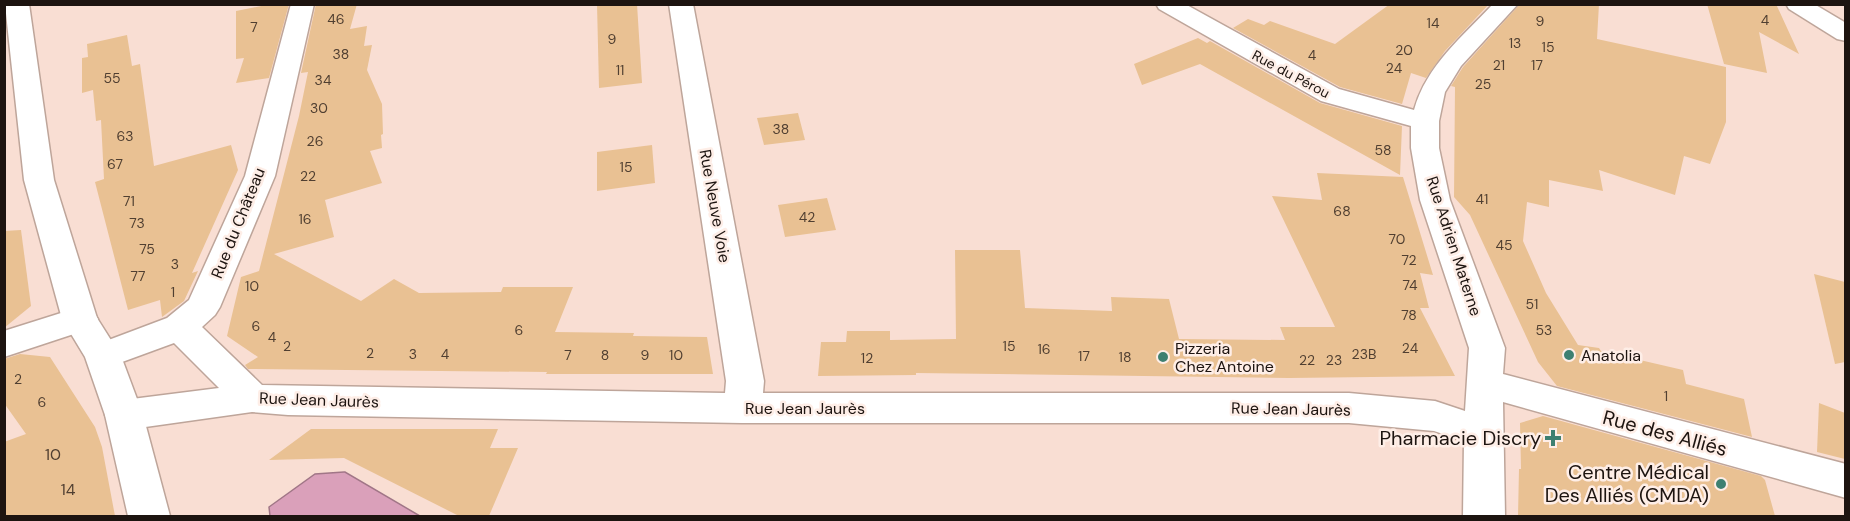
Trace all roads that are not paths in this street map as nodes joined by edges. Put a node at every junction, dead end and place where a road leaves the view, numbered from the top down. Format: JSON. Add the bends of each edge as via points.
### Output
{"nodes":[{"id":1,"x":17,"y":4,"type":"edge"},
{"id":2,"x":303,"y":4,"type":"edge"},
{"id":3,"x":681,"y":4,"type":"edge"},
{"id":4,"x":1167,"y":4,"type":"edge"},
{"id":5,"x":1507,"y":4,"type":"edge"},
{"id":6,"x":1797,"y":4,"type":"edge"},
{"id":7,"x":1845,"y":34,"type":"edge"},
{"id":8,"x":1425,"y":121,"type":"junction"},
{"id":9,"x":80,"y":319,"type":"junction"},
{"id":10,"x":180,"y":327,"type":"junction"},
{"id":11,"x":4,"y":344,"type":"edge"},
{"id":12,"x":103,"y":356,"type":"junction"},
{"id":13,"x":1484,"y":383,"type":"junction"},
{"id":14,"x":252,"y":398,"type":"junction"},
{"id":15,"x":742,"y":408,"type":"junction"},
{"id":16,"x":124,"y":415,"type":"junction"},
{"id":17,"x":1484,"y":432,"type":"junction"},
{"id":18,"x":1845,"y":481,"type":"edge"},
{"id":19,"x":149,"y":516,"type":"edge"},
{"id":20,"x":1484,"y":516,"type":"edge"}],
"edges":[{"from":1,"to":9,"type":"street","via":[[39,180]]},
{"from":2,"to":10,"type":"street","name":"Rue du Château","via":[[260,176],[203,307]]},
{"from":3,"to":15,"type":"street","name":"Rue Neuve Voie","via":[[745,381]]},
{"from":4,"to":8,"type":"street","name":"Rue du Pérou","via":[[1330,95]]},
{"from":5,"to":8,"type":"street","name":"Rue Adrien Materne","via":[[1451,62],[1432,92]]},
{"from":6,"to":7,"type":"street"},
{"from":8,"to":13,"type":"street","name":"Rue Adrien Materne","via":[[1425,148],[1435,200],[1487,348]]},
{"from":9,"to":11,"type":"street"},
{"from":9,"to":12,"type":"street"},
{"from":10,"to":12,"type":"street","name":"Rue du Château"},
{"from":10,"to":14,"type":"street"},
{"from":12,"to":16,"type":"street"},
{"from":13,"to":17,"type":"street","name":"Rue Adrien Materne"},
{"from":13,"to":18,"type":"street","name":"Rue des Alliés"},
{"from":14,"to":15,"type":"street","name":"Rue Jean Jaurès"},
{"from":14,"to":16,"type":"street","name":"Rue Jean Jaurès"},
{"from":15,"to":17,"type":"street","name":"Rue Jean Jaurès","via":[[1349,408],[1435,416]]},
{"from":16,"to":19,"type":"street"},
{"from":17,"to":20,"type":"street","name":"Rue Adrien Materne"}]}
